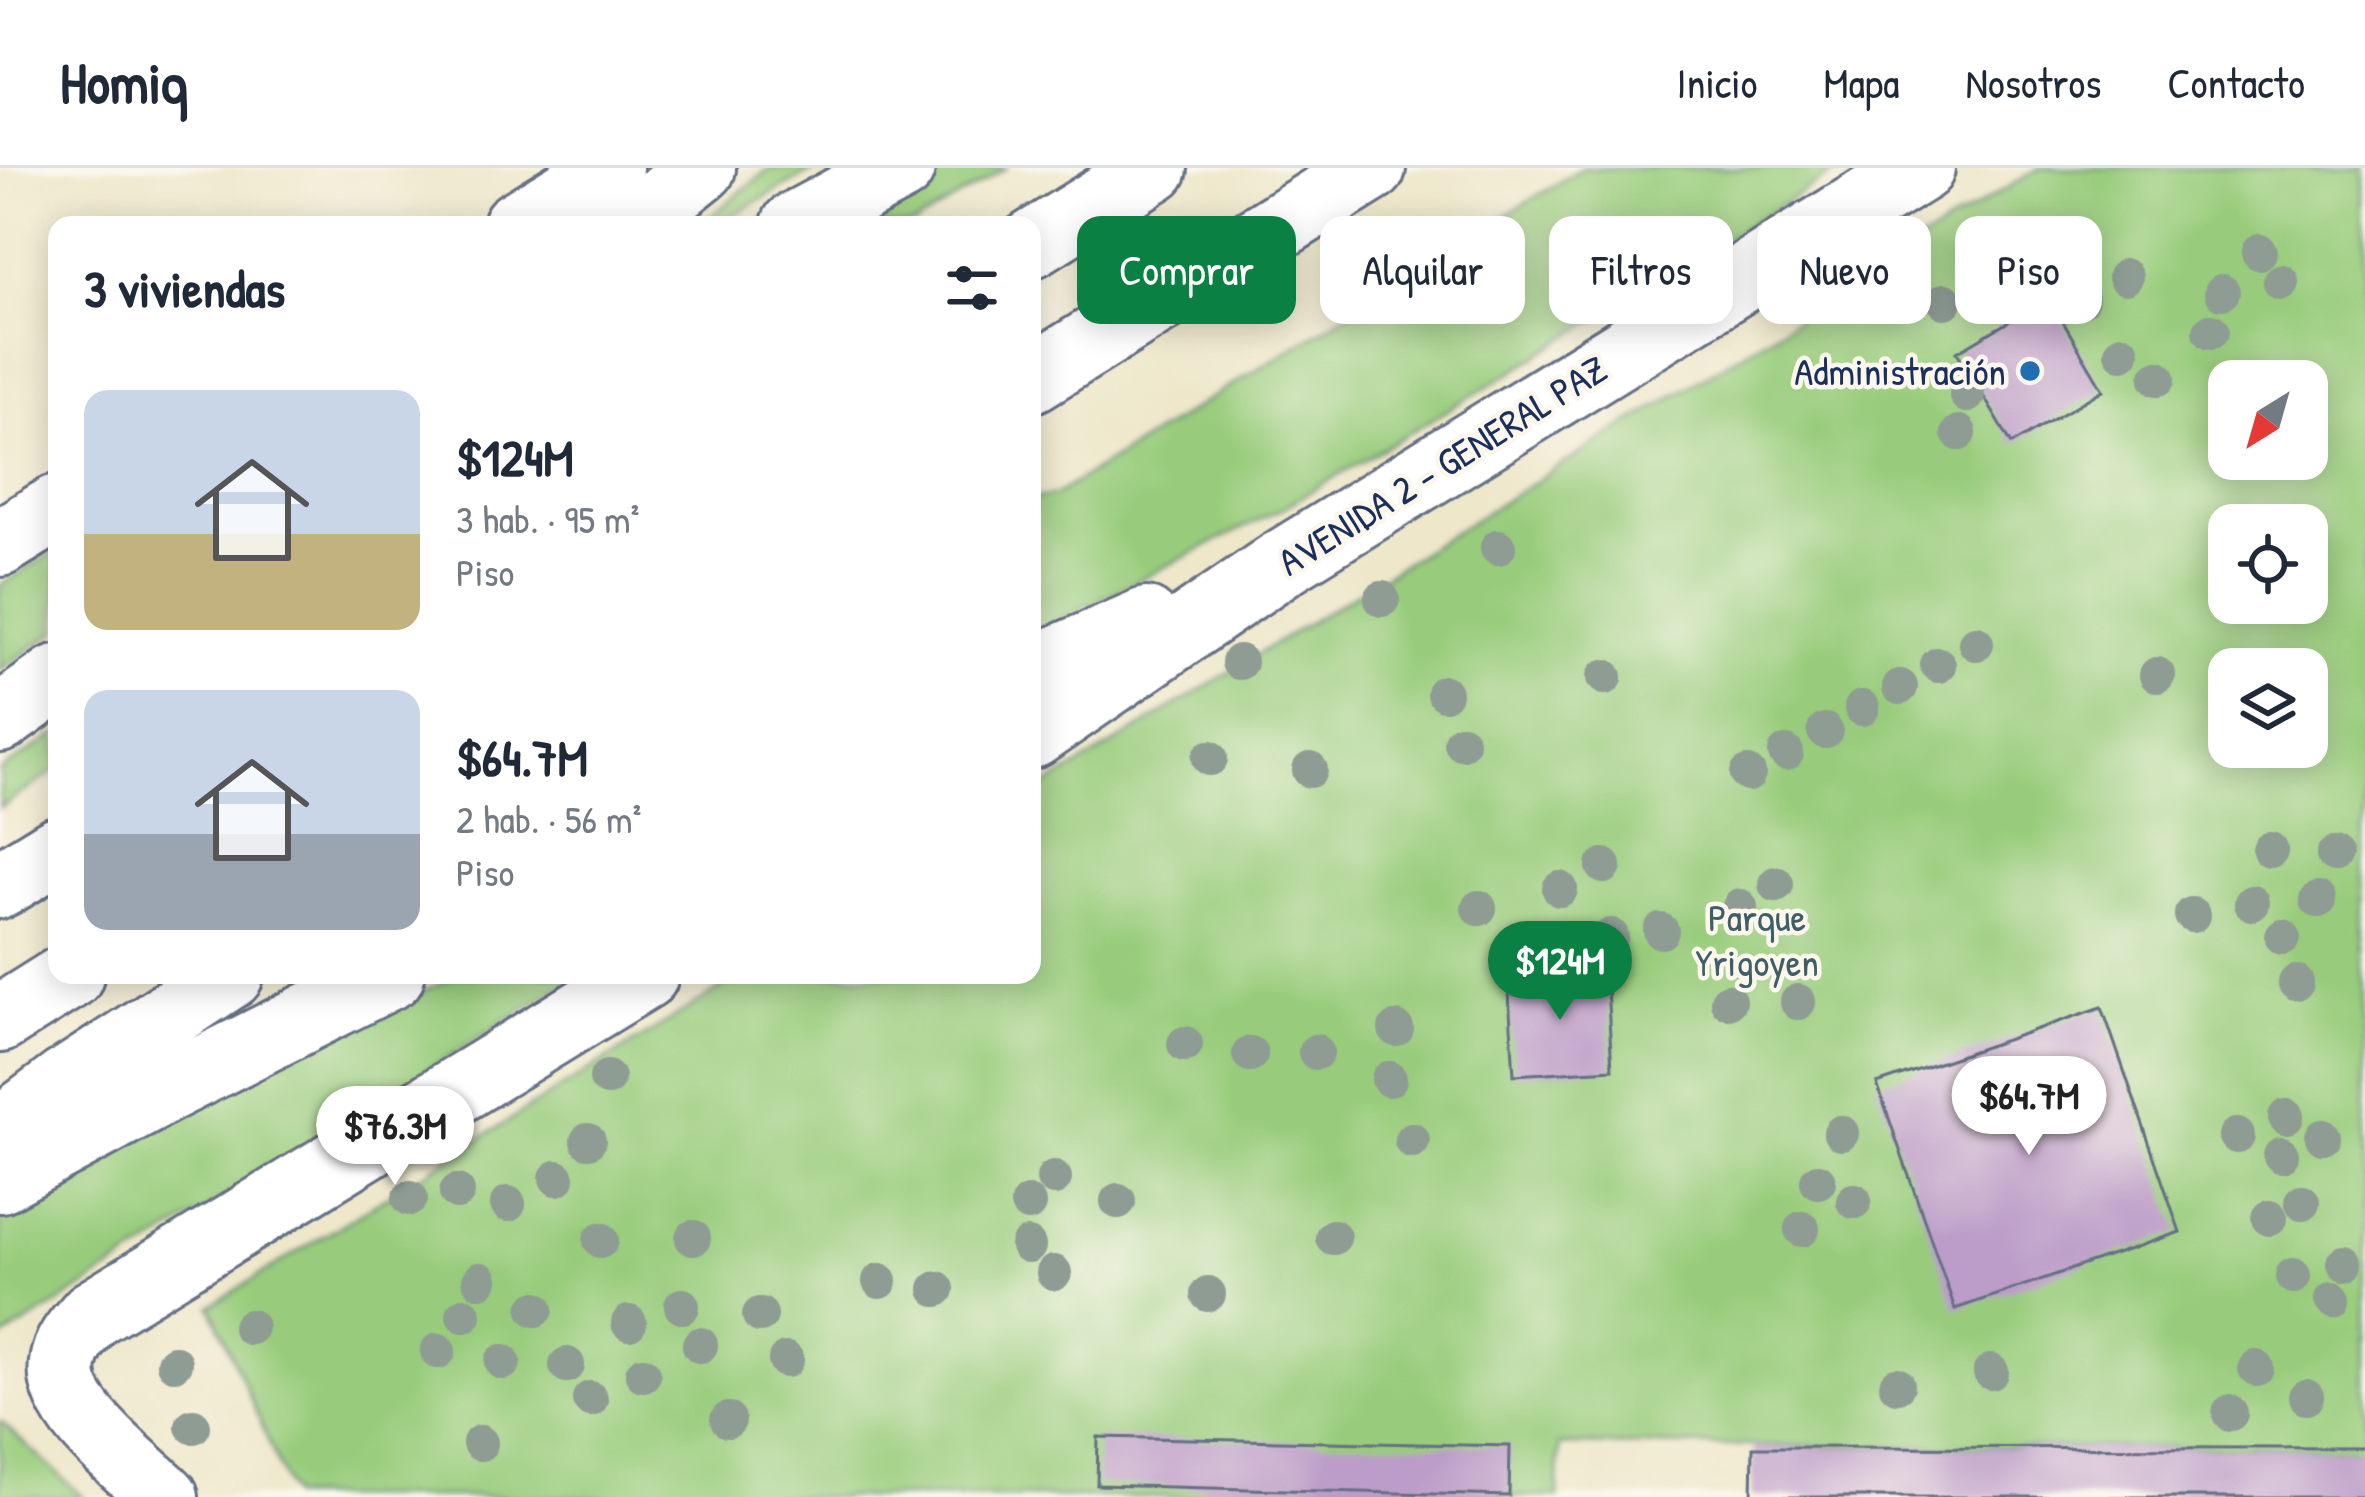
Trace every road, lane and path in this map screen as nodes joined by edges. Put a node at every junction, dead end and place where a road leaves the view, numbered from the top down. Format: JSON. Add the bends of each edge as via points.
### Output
{"nodes":[{"id":1,"x":608,"y":168,"type":"edge"},
{"id":2,"x":702,"y":168,"type":"edge"},
{"id":3,"x":901,"y":168,"type":"edge"},
{"id":4,"x":1154,"y":168,"type":"edge"},
{"id":5,"x":1372,"y":168,"type":"edge"},
{"id":6,"x":1921,"y":168,"type":"edge"},
{"id":7,"x":531,"y":216,"type":"edge"},
{"id":8,"x":641,"y":216,"type":"edge"},
{"id":9,"x":812,"y":216,"type":"edge"},
{"id":10,"x":1041,"y":238,"type":"edge"},
{"id":11,"x":1103,"y":335,"type":"junction"},
{"id":12,"x":1041,"y":373,"type":"edge"},
{"id":13,"x":1041,"y":383,"type":"edge"},
{"id":14,"x":48,"y":514,"type":"edge"},
{"id":15,"x":0,"y":543,"type":"edge"},
{"id":16,"x":1282,"y":563,"type":"junction"},
{"id":17,"x":1041,"y":666,"type":"edge"},
{"id":18,"x":48,"y":684,"type":"edge"},
{"id":19,"x":0,"y":719,"type":"edge"},
{"id":20,"x":1041,"y":729,"type":"edge"},
{"id":21,"x":48,"y":856,"type":"edge"},
{"id":22,"x":0,"y":885,"type":"edge"},
{"id":23,"x":55,"y":984,"type":"edge"},
{"id":24,"x":216,"y":984,"type":"edge"},
{"id":25,"x":373,"y":984,"type":"edge"},
{"id":26,"x":630,"y":984,"type":"edge"},
{"id":27,"x":0,"y":1018,"type":"edge"},
{"id":28,"x":0,"y":1131,"type":"edge"},
{"id":29,"x":0,"y":1179,"type":"edge"},
{"id":30,"x":166,"y":1497,"type":"edge"}],
"edges":[{"from":1,"to":7,"type":"main road"},
{"from":2,"to":8,"type":"main road"},
{"from":3,"to":9,"type":"main road"},
{"from":4,"to":10,"type":"main road"},
{"from":5,"to":11,"type":"main road"},
{"from":6,"to":16,"type":"main road","name":"AVENIDA 2 - GENERAL PAZ"},
{"from":11,"to":12,"type":"main road"},
{"from":11,"to":13,"type":"main road"},
{"from":14,"to":15,"type":"main road"},
{"from":16,"to":17,"type":"main road"},
{"from":16,"to":20,"type":"main road","name":"AVENIDA 2 - GENERAL PAZ"},
{"from":18,"to":19,"type":"main road"},
{"from":21,"to":22,"type":"main road"},
{"from":23,"to":27,"type":"main road"},
{"from":24,"to":28,"type":"main road"},
{"from":25,"to":29,"type":"main road"},
{"from":26,"to":30,"type":"main road","via":[[92,1314],[71,1339],[63,1383],[93,1428]]}]}
